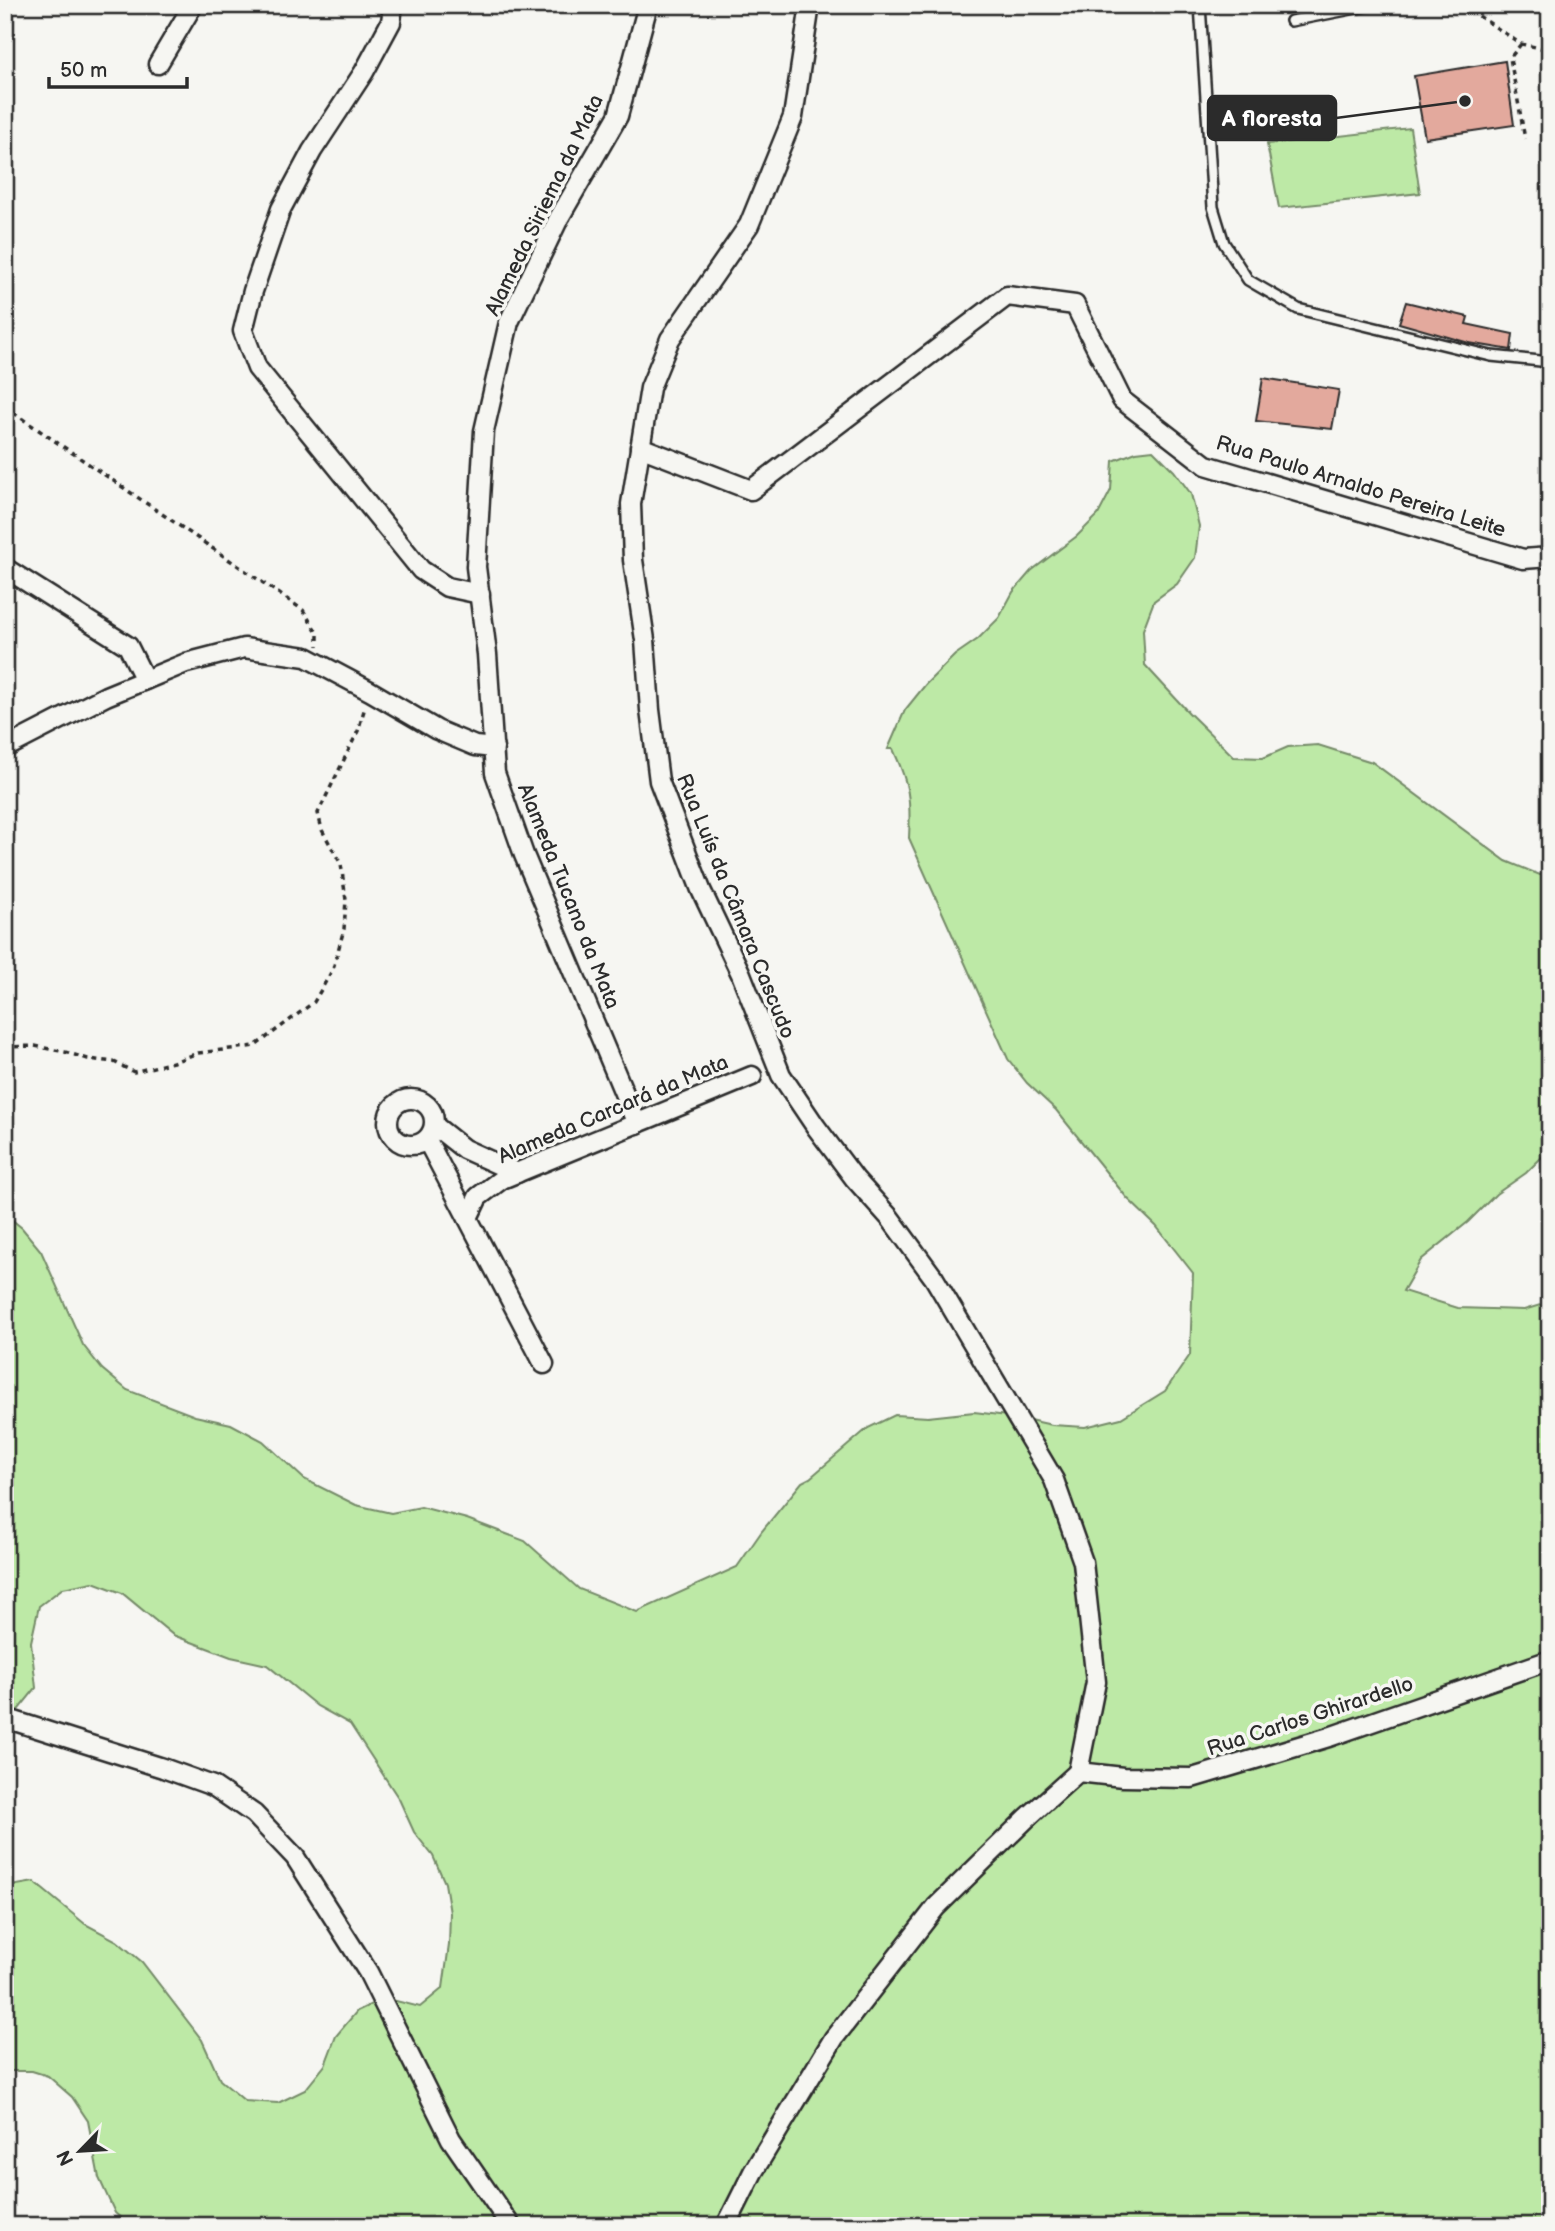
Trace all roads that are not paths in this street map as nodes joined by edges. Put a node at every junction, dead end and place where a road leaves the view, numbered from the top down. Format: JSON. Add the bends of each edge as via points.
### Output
{"nodes":[{"id":1,"x":193,"y":5,"type":"edge"},
{"id":2,"x":393,"y":5,"type":"edge"},
{"id":3,"x":648,"y":5,"type":"edge"},
{"id":4,"x":810,"y":5,"type":"edge"},
{"id":5,"x":1200,"y":5,"type":"edge"},
{"id":6,"x":1372,"y":5,"type":"edge"},
{"id":7,"x":1291,"y":21,"type":"dead end"},
{"id":8,"x":158,"y":64,"type":"dead end"},
{"id":9,"x":1550,"y":362,"type":"edge"},
{"id":10,"x":640,"y":447,"type":"junction"},
{"id":11,"x":1550,"y":557,"type":"edge"},
{"id":12,"x":5,"y":568,"type":"edge"},
{"id":13,"x":480,"y":594,"type":"junction"},
{"id":14,"x":145,"y":680,"type":"junction"},
{"id":15,"x":5,"y":748,"type":"edge"},
{"id":16,"x":494,"y":748,"type":"junction"},
{"id":17,"x":752,"y":1076,"type":"dead end"},
{"id":18,"x":637,"y":1124,"type":"junction"},
{"id":19,"x":517,"y":1173,"type":"junction"},
{"id":20,"x":468,"y":1218,"type":"junction"},
{"id":21,"x":544,"y":1364,"type":"dead end"},
{"id":22,"x":1550,"y":1660,"type":"edge"},
{"id":23,"x":5,"y":1718,"type":"edge"},
{"id":24,"x":1078,"y":1772,"type":"junction"},
{"id":25,"x":511,"y":2226,"type":"edge"},
{"id":26,"x":726,"y":2226,"type":"edge"}],
"edges":[{"from":1,"to":8,"type":"street"},
{"from":2,"to":13,"type":"street","via":[[391,22],[364,72],[312,151],[281,209],[243,331],[257,368],[421,570],[447,587]]},
{"from":3,"to":13,"type":"street","name":"Alameda Siriema da Mata","via":[[618,116],[559,218],[509,322],[484,431],[476,567]]},
{"from":4,"to":10,"type":"street","name":"Rua Luís da Câmara Cascudo","via":[[793,117],[749,225],[670,339],[650,388]]},
{"from":5,"to":9,"type":"lane","via":[[1213,207],[1224,243],[1248,280],[1298,309],[1491,356]]},
{"from":6,"to":7,"type":"lane"},
{"from":10,"to":11,"type":"street","name":"Rua Paulo Arnaldo Pereira Leite","via":[[751,490],[1007,296],[1075,305],[1122,400],[1206,466],[1523,559]]},
{"from":10,"to":24,"type":"street","name":"Rua Luís da Câmara Cascudo","via":[[631,504],[633,560],[659,781],[781,1075],[855,1179],[934,1278],[1054,1480],[1083,1562],[1096,1682]]},
{"from":12,"to":14,"type":"street","via":[[128,646]]},
{"from":13,"to":16,"type":"street","name":"Alameda Tucano da Mata"},
{"from":14,"to":15,"type":"street"},
{"from":14,"to":16,"type":"street","via":[[186,663],[244,648],[306,657],[437,730],[475,746]]},
{"from":16,"to":18,"type":"street","name":"Alameda Tucano da Mata","via":[[495,773],[524,855]]},
{"from":17,"to":18,"type":"street","name":"Alameda Carcará da Mata"},
{"from":18,"to":19,"type":"street","name":"Alameda Carcará da Mata"},
{"from":19,"to":20,"type":"street","name":"Alameda Carcará da Mata","via":[[478,1197]]},
{"from":19,"to":20,"type":"street","via":[[431,1133]]},
{"from":20,"to":21,"type":"street"},
{"from":22,"to":24,"type":"street","name":"Rua Carlos Ghirardello","via":[[1329,1737],[1192,1778]]},
{"from":23,"to":25,"type":"street","via":[[213,1786],[254,1814],[295,1857],[369,1972],[451,2139]]},
{"from":24,"to":26,"type":"street","via":[[936,1907],[842,2027],[753,2172]]}]}
